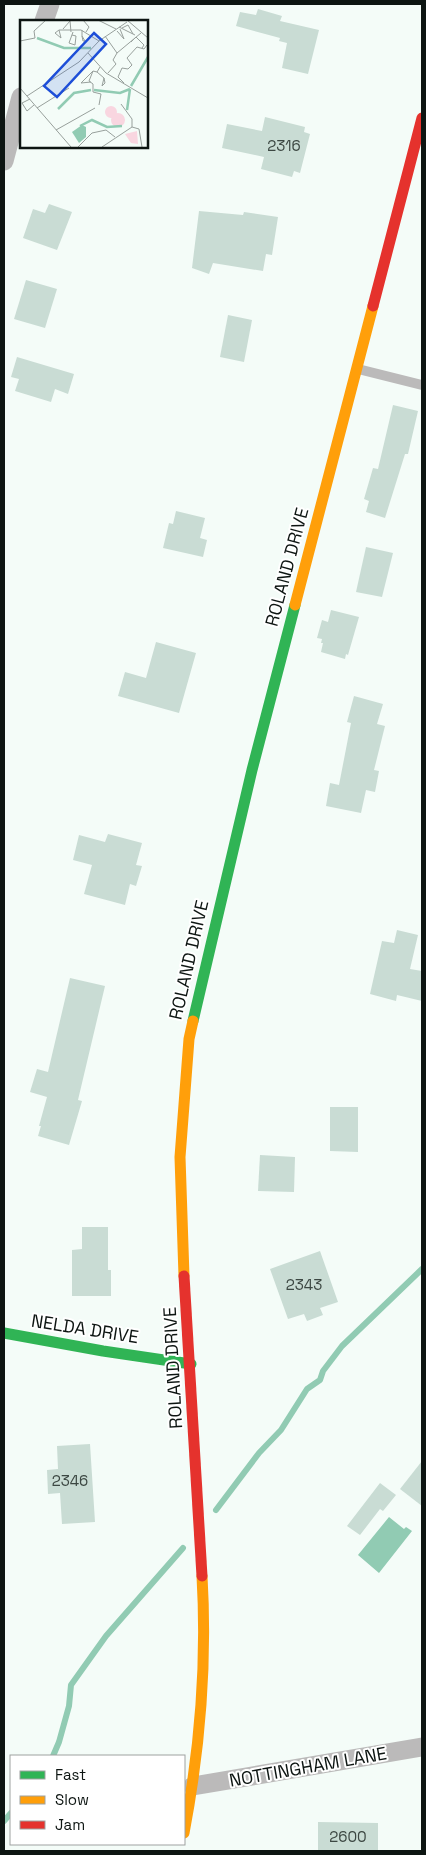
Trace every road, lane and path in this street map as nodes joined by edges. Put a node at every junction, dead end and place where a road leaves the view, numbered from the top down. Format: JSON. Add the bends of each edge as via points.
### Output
{"nodes":[{"id":1,"x":50,"y":4,"type":"edge"},
{"id":2,"x":44,"y":20,"type":"edge"},
{"id":3,"x":20,"y":101,"type":"edge"},
{"id":4,"x":422,"y":118,"type":"edge"},
{"id":5,"x":4,"y":161,"type":"edge"},
{"id":6,"x":357,"y":368,"type":"junction"},
{"id":7,"x":422,"y":385,"type":"edge"},
{"id":8,"x":4,"y":1333,"type":"edge"},
{"id":9,"x":191,"y":1364,"type":"junction"},
{"id":10,"x":422,"y":1747,"type":"edge"},
{"id":11,"x":193,"y":1786,"type":"junction"},
{"id":12,"x":185,"y":1828,"type":"edge"}],
"edges":[{"from":1,"to":2,"type":"street"},
{"from":3,"to":5,"type":"street"},
{"from":4,"to":6,"type":"street","name":"ROLAND DRIVE"},
{"from":6,"to":7,"type":"lane"},
{"from":6,"to":9,"type":"street","name":"ROLAND DRIVE","via":[[252,770],[189,1039],[180,1157]]},
{"from":8,"to":9,"type":"street","name":"NELDA DRIVE"},
{"from":9,"to":11,"type":"street","name":"ROLAND DRIVE","via":[[204,1616]]},
{"from":10,"to":11,"type":"street","name":"NOTTINGHAM LANE"},
{"from":11,"to":12,"type":"street","name":"ROLAND DRIVE"}]}
